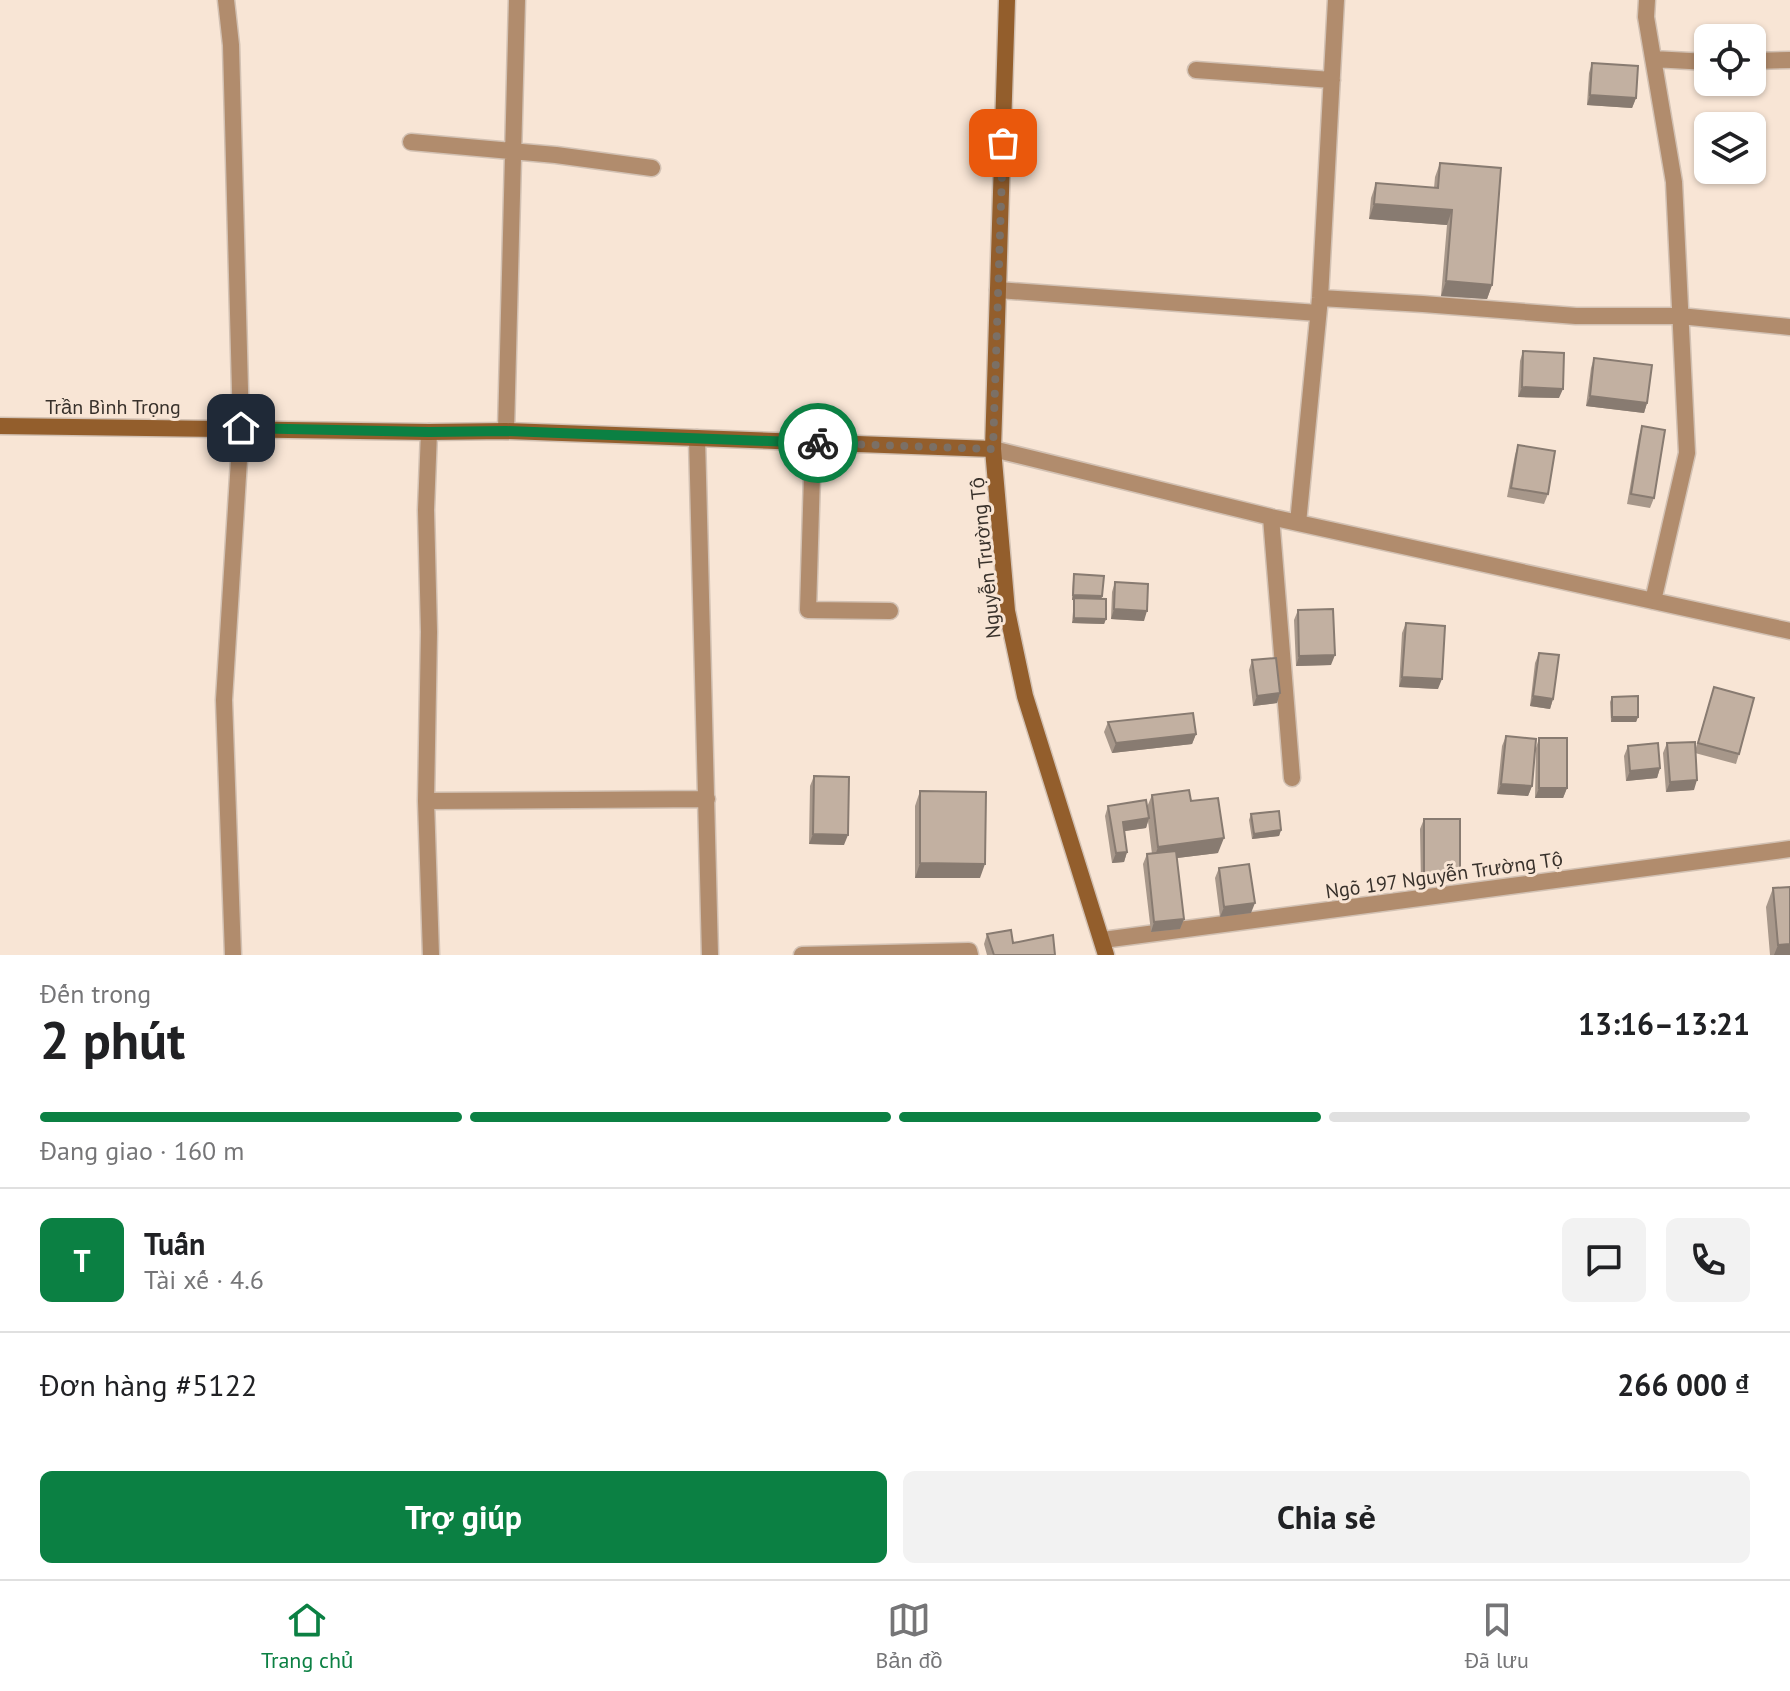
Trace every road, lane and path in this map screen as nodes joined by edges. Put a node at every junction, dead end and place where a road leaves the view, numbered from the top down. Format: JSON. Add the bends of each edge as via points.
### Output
{"nodes":[{"id":1,"x":226,"y":0,"type":"edge"},
{"id":2,"x":517,"y":0,"type":"edge"},
{"id":3,"x":1007,"y":0,"type":"edge"},
{"id":4,"x":1336,"y":0,"type":"edge"},
{"id":5,"x":1647,"y":0,"type":"edge"},
{"id":6,"x":1653,"y":59,"type":"junction"},
{"id":7,"x":1790,"y":60,"type":"edge"},
{"id":8,"x":1694,"y":61,"type":"edge"},
{"id":9,"x":1766,"y":61,"type":"edge"},
{"id":10,"x":1196,"y":70,"type":"dead end"},
{"id":11,"x":1332,"y":80,"type":"junction"},
{"id":12,"x":411,"y":142,"type":"dead end"},
{"id":13,"x":513,"y":151,"type":"junction"},
{"id":14,"x":652,"y":168,"type":"dead end"},
{"id":15,"x":998,"y":290,"type":"junction"},
{"id":16,"x":1319,"y":306,"type":"junction"},
{"id":17,"x":1680,"y":316,"type":"junction"},
{"id":18,"x":1790,"y":327,"type":"edge"},
{"id":19,"x":0,"y":426,"type":"edge"},
{"id":20,"x":241,"y":428,"type":"junction"},
{"id":21,"x":506,"y":431,"type":"junction"},
{"id":22,"x":429,"y":432,"type":"junction"},
{"id":23,"x":697,"y":438,"type":"junction"},
{"id":24,"x":813,"y":442,"type":"junction"},
{"id":25,"x":993,"y":449,"type":"junction"},
{"id":26,"x":1271,"y":517,"type":"junction"},
{"id":27,"x":1298,"y":523,"type":"junction"},
{"id":28,"x":1653,"y":601,"type":"junction"},
{"id":29,"x":890,"y":611,"type":"dead end"},
{"id":30,"x":1790,"y":631,"type":"edge"},
{"id":31,"x":1292,"y":778,"type":"dead end"},
{"id":32,"x":707,"y":799,"type":"junction"},
{"id":33,"x":426,"y":801,"type":"junction"},
{"id":34,"x":1790,"y":849,"type":"edge"},
{"id":35,"x":1104,"y":948,"type":"edge"},
{"id":36,"x":233,"y":955,"type":"edge"},
{"id":37,"x":431,"y":955,"type":"edge"},
{"id":38,"x":710,"y":955,"type":"edge"},
{"id":39,"x":802,"y":955,"type":"edge"},
{"id":40,"x":970,"y":955,"type":"edge"}],
"edges":[{"from":1,"to":20,"type":"street"},
{"from":2,"to":13,"type":"street"},
{"from":3,"to":15,"type":"street","name":"Nguyễn Trường Tộ"},
{"from":4,"to":11,"type":"street"},
{"from":5,"to":6,"type":"street"},
{"from":6,"to":8,"type":"street"},
{"from":6,"to":17,"type":"street","via":[[1674,182]]},
{"from":7,"to":9,"type":"street"},
{"from":10,"to":11,"type":"street"},
{"from":11,"to":16,"type":"street"},
{"from":12,"to":13,"type":"street"},
{"from":13,"to":14,"type":"street"},
{"from":13,"to":21,"type":"street"},
{"from":15,"to":16,"type":"street"},
{"from":15,"to":25,"type":"street","name":"Nguyễn Trường Tộ"},
{"from":16,"to":17,"type":"street"},
{"from":16,"to":27,"type":"street"},
{"from":17,"to":18,"type":"street"},
{"from":17,"to":28,"type":"street","via":[[1687,453]]},
{"from":19,"to":20,"type":"street","name":"Trần Bình Trọng"},
{"from":20,"to":22,"type":"street","name":"Trần Bình Trọng"},
{"from":20,"to":36,"type":"street","via":[[224,700]]},
{"from":21,"to":22,"type":"street","name":"Trần Bình Trọng"},
{"from":21,"to":23,"type":"street","name":"Trần Bình Trọng"},
{"from":22,"to":33,"type":"street"},
{"from":23,"to":24,"type":"street","name":"Trần Bình Trọng"},
{"from":23,"to":32,"type":"street"},
{"from":24,"to":25,"type":"street","name":"Trần Bình Trọng"},
{"from":24,"to":29,"type":"street","via":[[808,610]]},
{"from":25,"to":26,"type":"street"},
{"from":25,"to":35,"type":"street","name":"Nguyễn Trường Tộ","via":[[1007,611],[1025,696]]},
{"from":26,"to":27,"type":"street"},
{"from":26,"to":31,"type":"street"},
{"from":27,"to":28,"type":"street"},
{"from":28,"to":30,"type":"street"},
{"from":32,"to":33,"type":"street"},
{"from":32,"to":38,"type":"street"},
{"from":33,"to":37,"type":"street"},
{"from":34,"to":35,"type":"street","name":"Ngõ 197 Nguyễn Trường Tộ"},
{"from":39,"to":40,"type":"street"}]}
